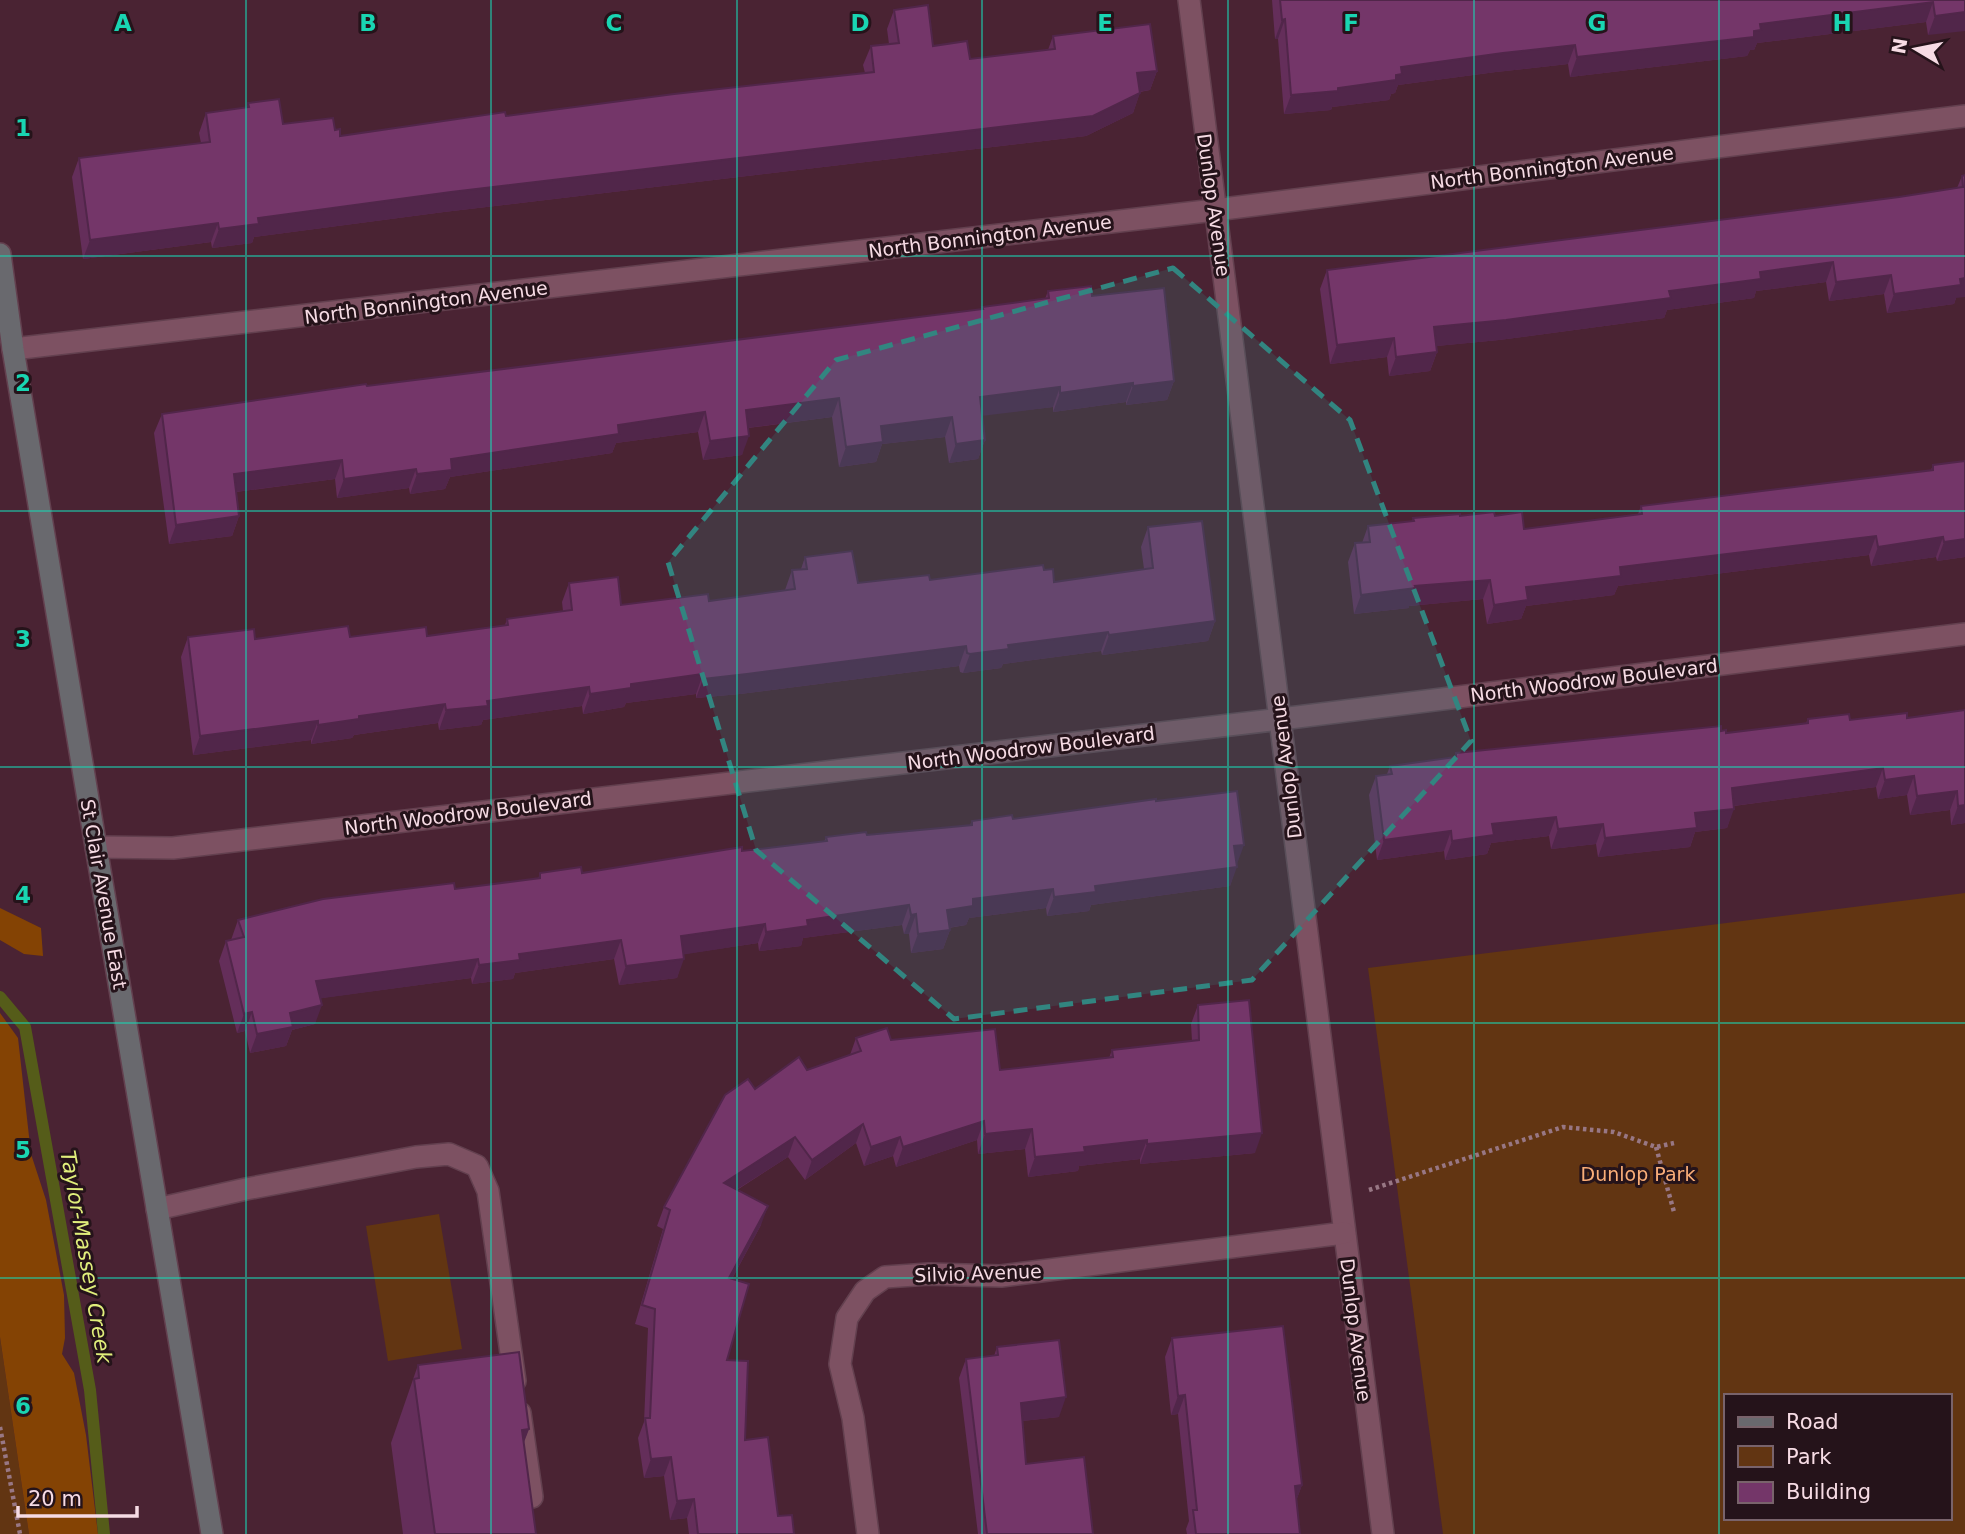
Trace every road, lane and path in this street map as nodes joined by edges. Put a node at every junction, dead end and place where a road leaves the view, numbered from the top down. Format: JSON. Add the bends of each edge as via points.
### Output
{"nodes":[{"id":1,"x":1189,"y":0,"type":"edge"},
{"id":2,"x":1965,"y":116,"type":"edge"},
{"id":3,"x":1215,"y":210,"type":"junction"},
{"id":4,"x":0,"y":254,"type":"edge"},
{"id":5,"x":13,"y":349,"type":"junction"},
{"id":6,"x":1965,"y":634,"type":"edge"},
{"id":7,"x":1281,"y":719,"type":"junction"},
{"id":8,"x":96,"y":847,"type":"junction"},
{"id":9,"x":1674,"y":1143,"type":"dead end"},
{"id":10,"x":1656,"y":1147,"type":"junction"},
{"id":11,"x":1340,"y":1199,"type":"junction"},
{"id":12,"x":157,"y":1209,"type":"junction"},
{"id":13,"x":1674,"y":1212,"type":"dead end"},
{"id":14,"x":1344,"y":1233,"type":"junction"},
{"id":15,"x":0,"y":1427,"type":"edge"},
{"id":16,"x":532,"y":1497,"type":"edge"},
{"id":17,"x":20,"y":1534,"type":"edge"},
{"id":18,"x":212,"y":1534,"type":"edge"},
{"id":19,"x":868,"y":1534,"type":"edge"},
{"id":20,"x":1383,"y":1534,"type":"edge"}],
"edges":[{"from":1,"to":3,"type":"street","name":"Dunlop Avenue"},
{"from":2,"to":3,"type":"street","name":"North Bonnington Avenue"},
{"from":3,"to":5,"type":"street","name":"North Bonnington Avenue"},
{"from":3,"to":7,"type":"street","name":"Dunlop Avenue"},
{"from":4,"to":5,"type":"main road","name":"St Clair Avenue East"},
{"from":5,"to":8,"type":"main road","name":"St Clair Avenue East"},
{"from":6,"to":7,"type":"street","name":"North Woodrow Boulevard"},
{"from":7,"to":8,"type":"street","name":"North Woodrow Boulevard","via":[[173,848]]},
{"from":7,"to":11,"type":"street","name":"Dunlop Avenue"},
{"from":8,"to":12,"type":"main road","name":"St Clair Avenue East"},
{"from":9,"to":10,"type":"path"},
{"from":10,"to":11,"type":"path","via":[[1614,1132],[1563,1127]]},
{"from":10,"to":13,"type":"path"},
{"from":11,"to":14,"type":"street","name":"Dunlop Avenue"},
{"from":12,"to":16,"type":"street","via":[[416,1157],[449,1154],[477,1166],[488,1191]]},
{"from":12,"to":18,"type":"main road","name":"St Clair Avenue East"},
{"from":14,"to":19,"type":"street","name":"Silvio Avenue","via":[[1001,1276],[886,1277],[865,1291],[847,1318],[840,1364],[853,1418]]},
{"from":14,"to":20,"type":"street","name":"Dunlop Avenue"},
{"from":15,"to":17,"type":"path"}]}
